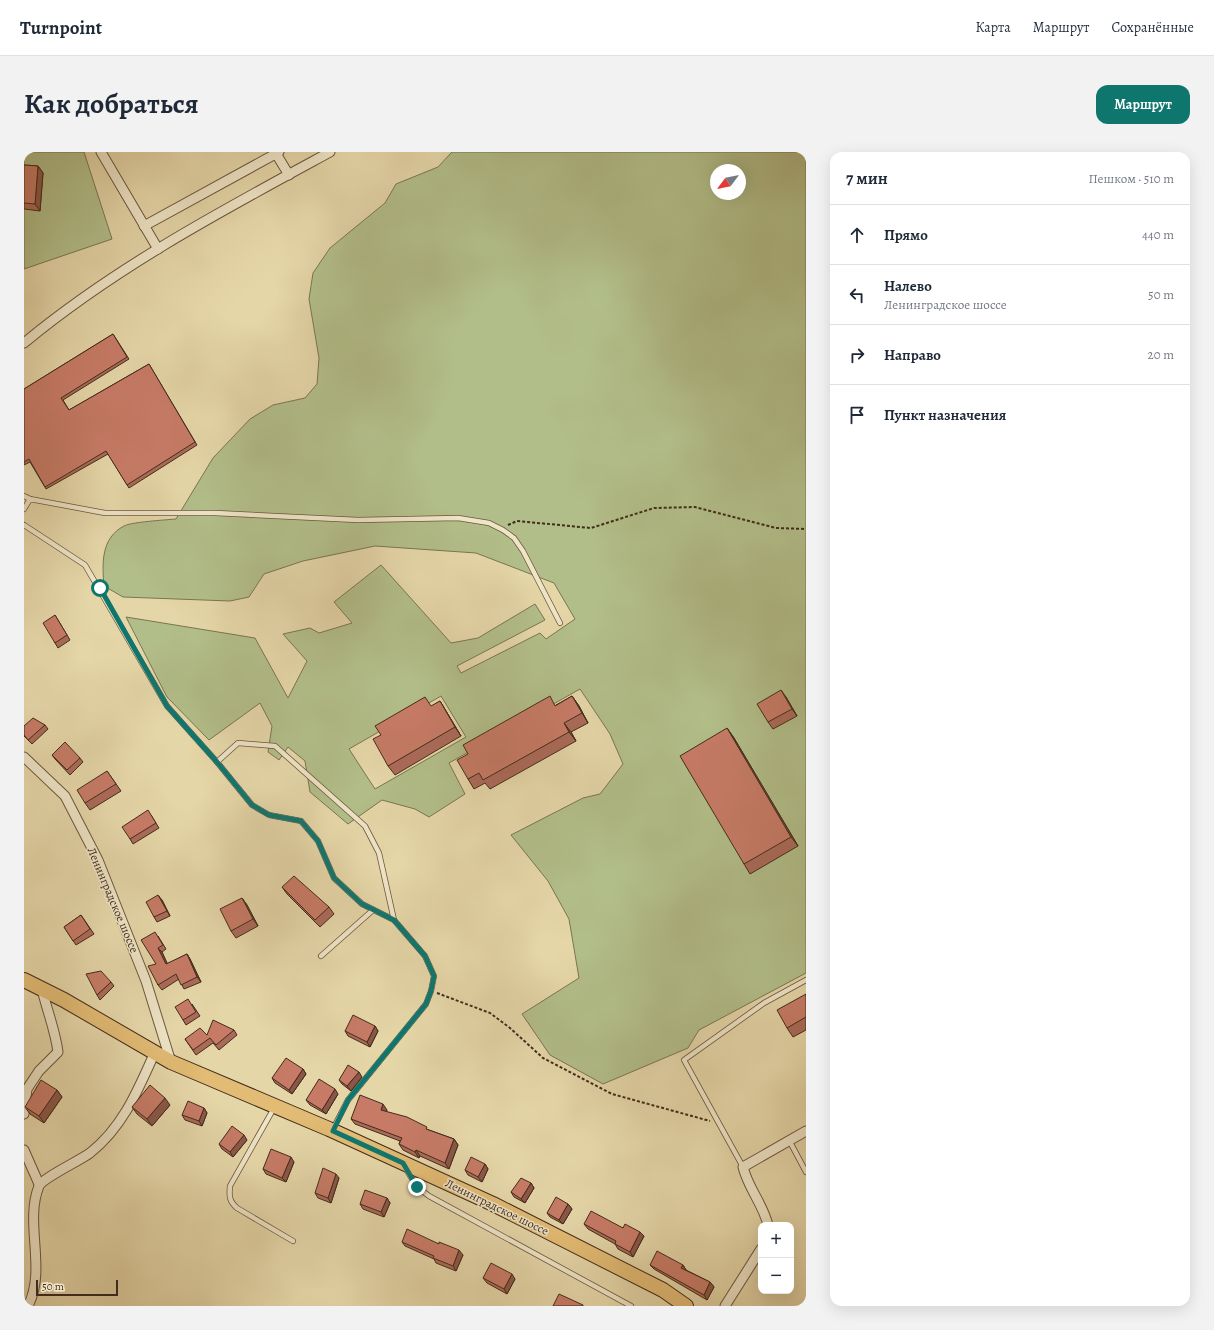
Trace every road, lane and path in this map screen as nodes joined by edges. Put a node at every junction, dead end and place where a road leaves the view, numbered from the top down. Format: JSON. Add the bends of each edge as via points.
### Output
{"nodes":[{"id":1,"x":101,"y":152,"type":"edge"},
{"id":2,"x":330,"y":152,"type":"edge"},
{"id":3,"x":277,"y":153,"type":"edge"},
{"id":4,"x":289,"y":175,"type":"junction"},
{"id":5,"x":144,"y":226,"type":"junction"},
{"id":6,"x":158,"y":249,"type":"junction"},
{"id":7,"x":24,"y":343,"type":"edge"},
{"id":8,"x":24,"y":496,"type":"edge"},
{"id":9,"x":30,"y":499,"type":"junction"},
{"id":10,"x":24,"y":509,"type":"edge"},
{"id":11,"x":24,"y":525,"type":"edge"},
{"id":12,"x":499,"y":528,"type":"junction"},
{"id":13,"x":806,"y":529,"type":"edge"},
{"id":14,"x":560,"y":623,"type":"dead end"},
{"id":15,"x":24,"y":757,"type":"edge"},
{"id":16,"x":217,"y":762,"type":"junction"},
{"id":17,"x":373,"y":910,"type":"junction"},
{"id":18,"x":394,"y":920,"type":"junction"},
{"id":19,"x":321,"y":956,"type":"dead end"},
{"id":20,"x":24,"y":980,"type":"edge"},
{"id":21,"x":806,"y":980,"type":"edge"},
{"id":22,"x":42,"y":989,"type":"junction"},
{"id":23,"x":431,"y":991,"type":"junction"},
{"id":24,"x":155,"y":1052,"type":"junction"},
{"id":25,"x":171,"y":1062,"type":"junction"},
{"id":26,"x":275,"y":1106,"type":"junction"},
{"id":27,"x":24,"y":1114,"type":"edge"},
{"id":28,"x":719,"y":1123,"type":"junction"},
{"id":29,"x":333,"y":1131,"type":"junction"},
{"id":30,"x":806,"y":1131,"type":"edge"},
{"id":31,"x":789,"y":1140,"type":"junction"},
{"id":32,"x":24,"y":1150,"type":"edge"},
{"id":33,"x":403,"y":1163,"type":"junction"},
{"id":34,"x":742,"y":1167,"type":"junction"},
{"id":35,"x":806,"y":1172,"type":"edge"},
{"id":36,"x":40,"y":1184,"type":"junction"},
{"id":37,"x":767,"y":1222,"type":"edge"},
{"id":38,"x":293,"y":1241,"type":"dead end"},
{"id":39,"x":758,"y":1254,"type":"edge"},
{"id":40,"x":28,"y":1306,"type":"edge"},
{"id":41,"x":631,"y":1306,"type":"edge"},
{"id":42,"x":686,"y":1306,"type":"edge"},
{"id":43,"x":725,"y":1306,"type":"edge"}],
"edges":[{"from":1,"to":5,"type":"street"},
{"from":2,"to":4,"type":"street"},
{"from":3,"to":4,"type":"street"},
{"from":3,"to":5,"type":"street"},
{"from":4,"to":6,"type":"street"},
{"from":5,"to":6,"type":"street"},
{"from":6,"to":7,"type":"street","via":[[100,286]]},
{"from":8,"to":9,"type":"lane"},
{"from":9,"to":10,"type":"lane"},
{"from":9,"to":12,"type":"lane","via":[[105,513],[215,513],[358,520],[458,518],[489,523]]},
{"from":11,"to":16,"type":"lane","via":[[85,566],[167,706]]},
{"from":12,"to":13,"type":"path","via":[[517,521],[591,528],[654,508],[695,507],[776,528]]},
{"from":12,"to":14,"type":"lane","via":[[514,538],[523,551]]},
{"from":15,"to":25,"type":"street","name":"Ленинградское шоссе","via":[[65,796],[98,860],[146,981]]},
{"from":16,"to":17,"type":"lane","via":[[252,805],[269,815],[301,821],[318,841],[334,878],[362,904]]},
{"from":16,"to":18,"type":"lane","via":[[238,743],[275,746],[365,826],[379,853]]},
{"from":17,"to":18,"type":"lane"},
{"from":17,"to":19,"type":"lane"},
{"from":18,"to":23,"type":"lane","via":[[425,956],[434,976]]},
{"from":20,"to":22,"type":"main road","name":"Ленинградское шоссе"},
{"from":21,"to":28,"type":"lane","via":[[764,1003],[684,1060]]},
{"from":22,"to":24,"type":"main road","name":"Ленинградское шоссе"},
{"from":22,"to":27,"type":"street","via":[[46,1011],[55,1031],[58,1052],[26,1089]]},
{"from":23,"to":28,"type":"path","via":[[490,1013],[543,1058],[612,1094]]},
{"from":23,"to":29,"type":"lane","via":[[426,1004],[348,1100]]},
{"from":24,"to":25,"type":"main road","name":"Ленинградское шоссе"},
{"from":24,"to":36,"type":"street","via":[[131,1104],[114,1132],[89,1153]]},
{"from":25,"to":26,"type":"main road","name":"Ленинградское шоссе"},
{"from":26,"to":29,"type":"main road","name":"Ленинградское шоссе"},
{"from":26,"to":38,"type":"lane","via":[[230,1186],[229,1195],[237,1208]]},
{"from":28,"to":34,"type":"lane"},
{"from":29,"to":33,"type":"main road","name":"Ленинградское шоссе"},
{"from":30,"to":31,"type":"street"},
{"from":31,"to":34,"type":"street"},
{"from":31,"to":35,"type":"lane"},
{"from":32,"to":36,"type":"street"},
{"from":33,"to":41,"type":"lane","via":[[417,1187],[429,1196]]},
{"from":33,"to":42,"type":"main road","name":"Ленинградское шоссе","via":[[493,1204],[663,1290]]},
{"from":34,"to":37,"type":"street"},
{"from":36,"to":40,"type":"street","via":[[32,1201],[34,1262],[33,1285]]},
{"from":39,"to":43,"type":"street"}]}
